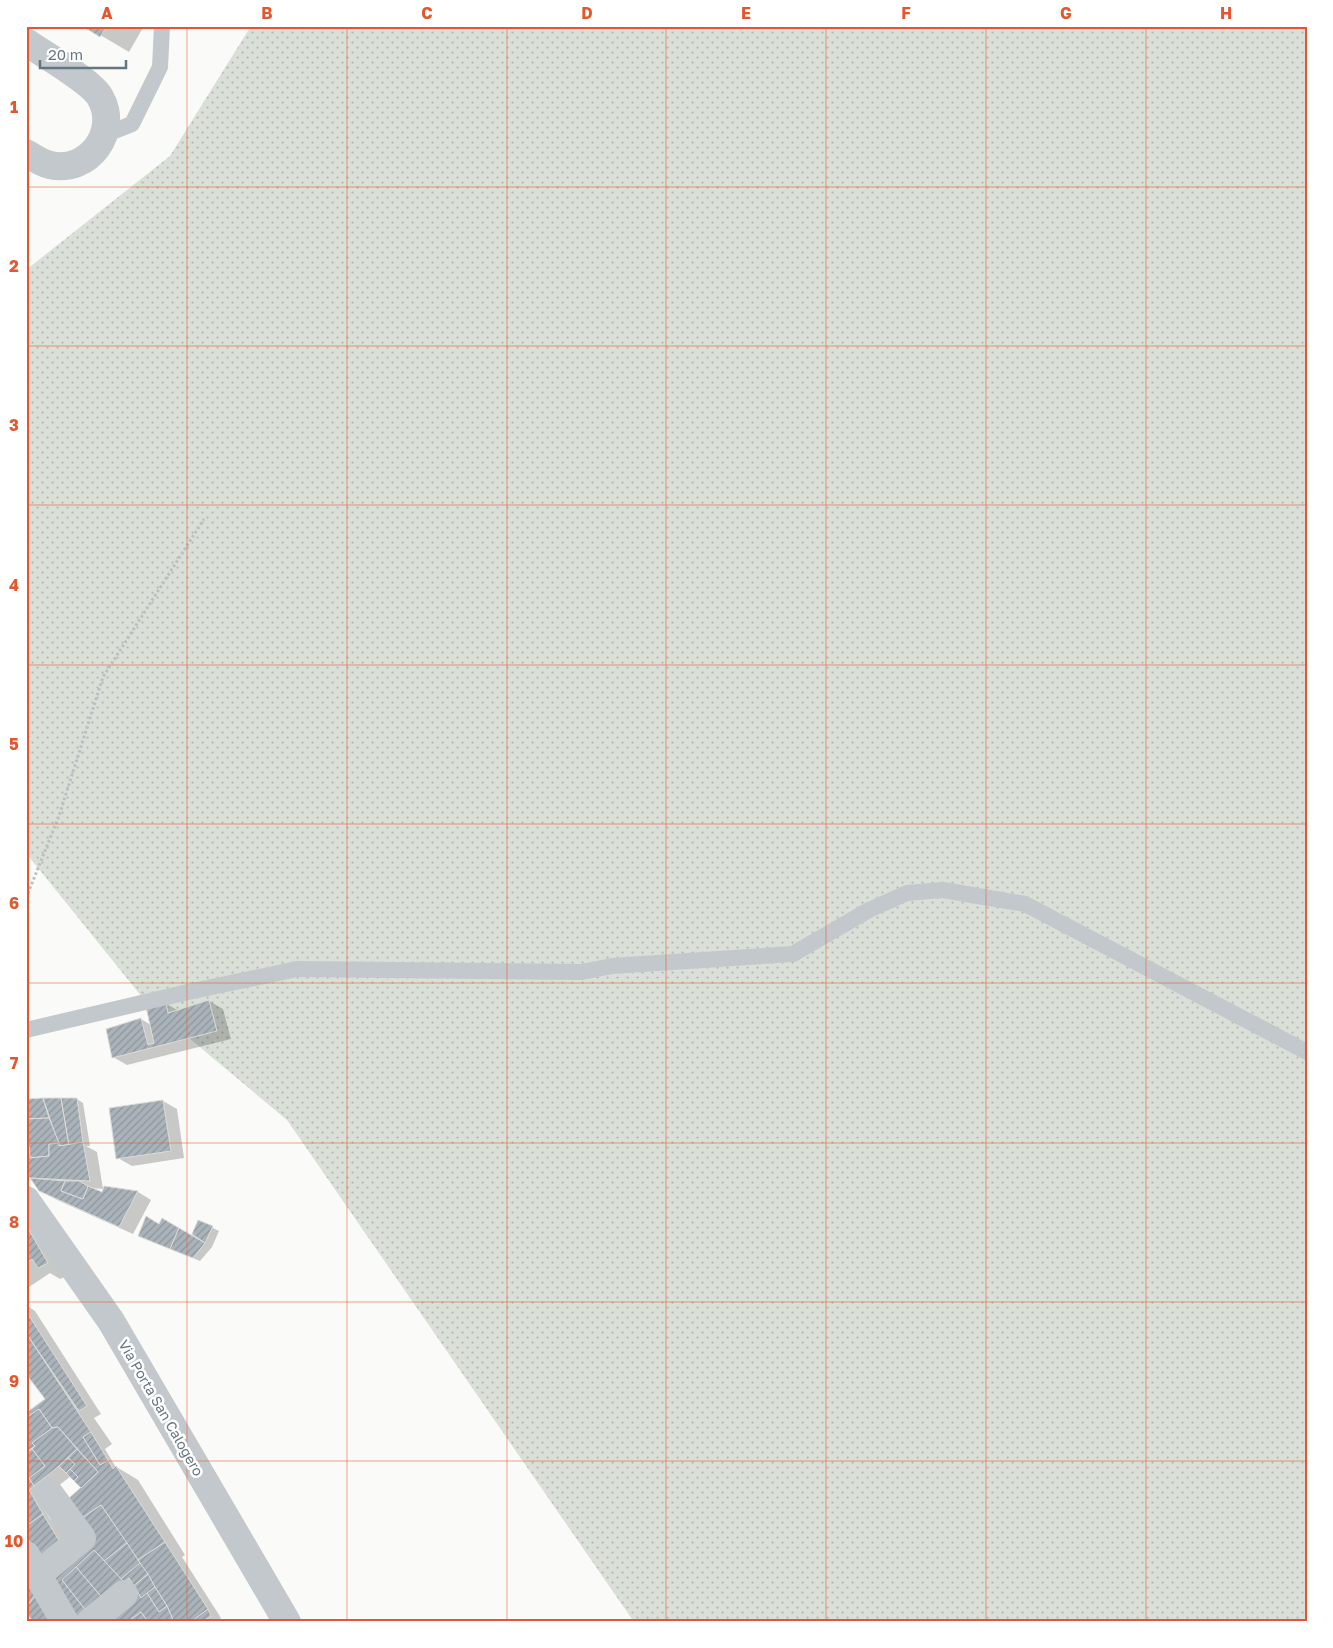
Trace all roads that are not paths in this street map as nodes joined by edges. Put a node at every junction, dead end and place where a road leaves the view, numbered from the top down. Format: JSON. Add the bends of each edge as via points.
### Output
{"nodes":[{"id":1,"x":162,"y":26,"type":"edge"},
{"id":2,"x":26,"y":42,"type":"edge"},
{"id":3,"x":104,"y":135,"type":"junction"},
{"id":4,"x":26,"y":153,"type":"edge"},
{"id":5,"x":26,"y":1030,"type":"edge"},
{"id":6,"x":1307,"y":1052,"type":"edge"},
{"id":7,"x":26,"y":1200,"type":"edge"},
{"id":8,"x":49,"y":1493,"type":"dead end"},
{"id":9,"x":32,"y":1564,"type":"edge"},
{"id":10,"x":124,"y":1594,"type":"dead end"},
{"id":11,"x":65,"y":1622,"type":"edge"},
{"id":12,"x":90,"y":1622,"type":"edge"},
{"id":13,"x":288,"y":1622,"type":"edge"}],
"edges":[{"from":1,"to":3,"type":"lane","via":[[160,67],[132,124]]},
{"from":2,"to":3,"type":"street","via":[[90,85],[99,95],[107,122]]},
{"from":3,"to":4,"type":"street","via":[[89,157],[77,164],[50,165]]},
{"from":5,"to":6,"type":"lane","via":[[297,968],[582,972],[612,966],[793,954],[869,910],[907,893],[943,890],[1025,904]]},
{"from":7,"to":13,"type":"street","name":"Via Porta San Calogero","via":[[111,1321]]},
{"from":8,"to":9,"type":"street","via":[[82,1538]]},
{"from":9,"to":11,"type":"street"},
{"from":10,"to":12,"type":"street"}]}
